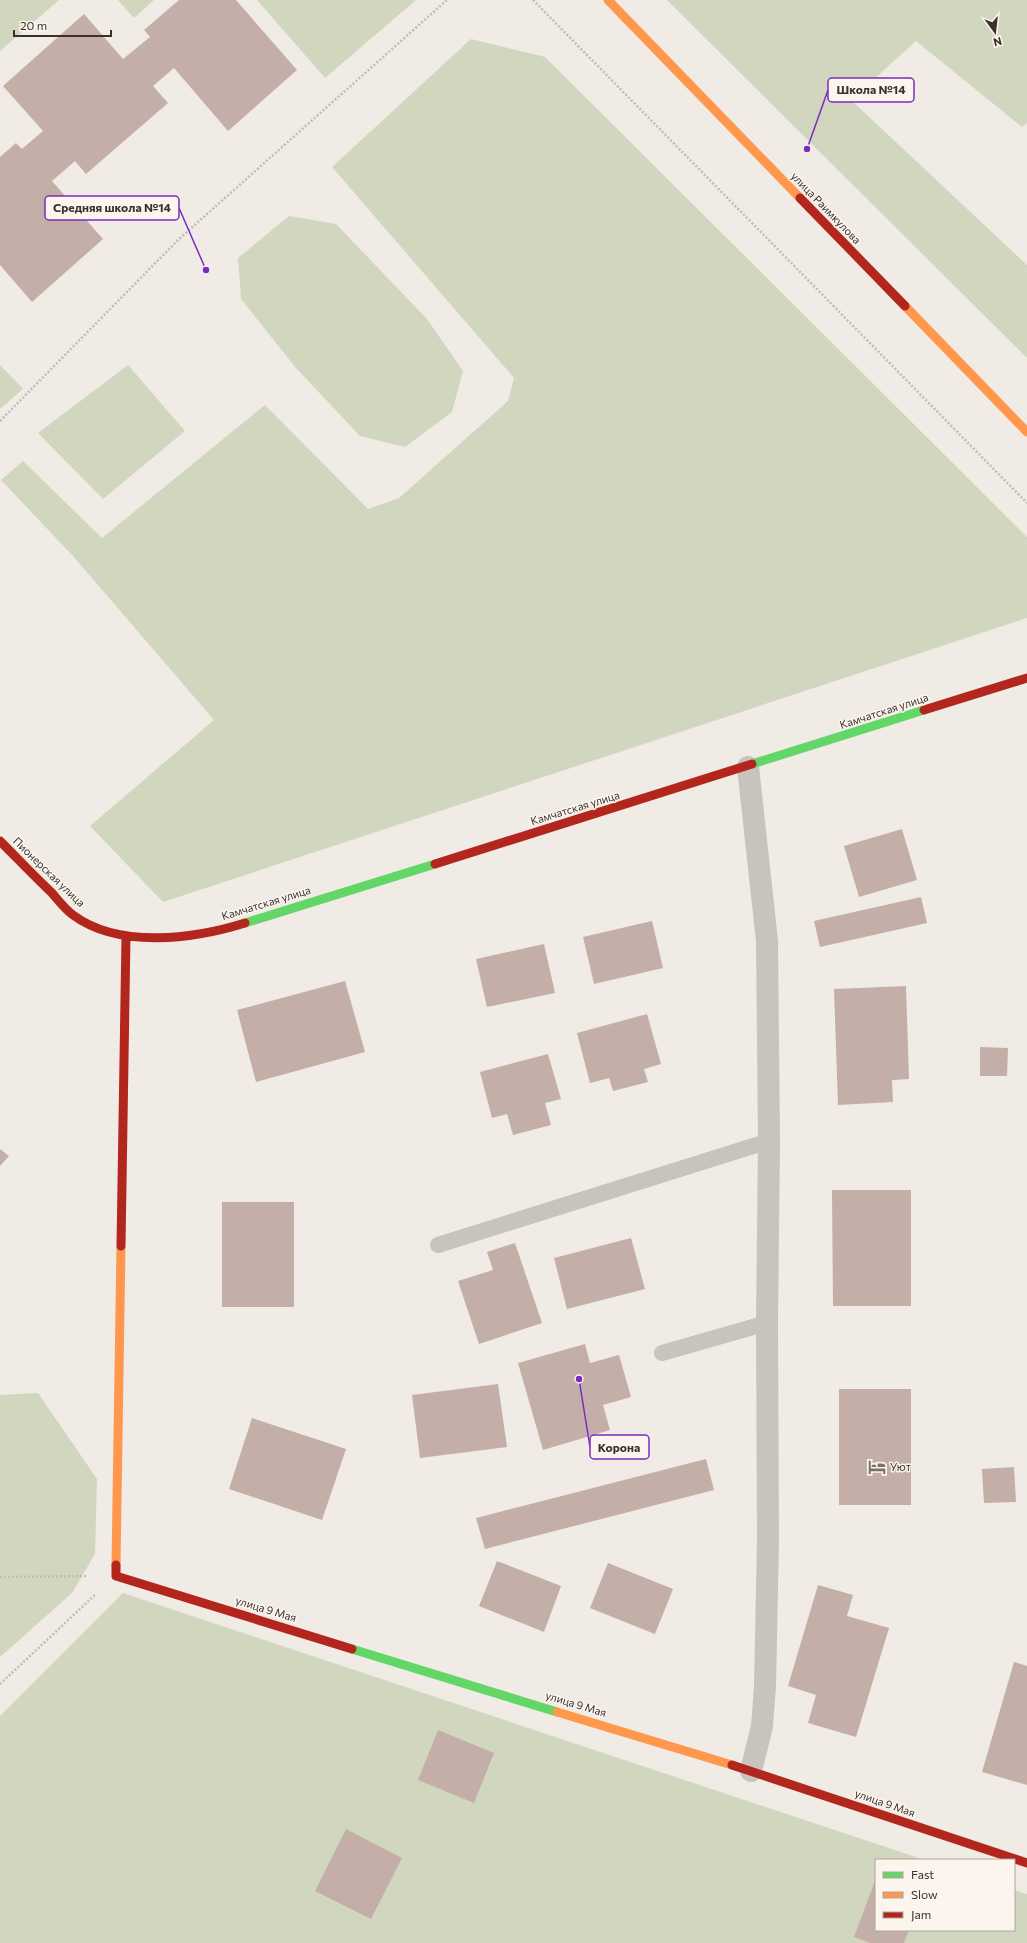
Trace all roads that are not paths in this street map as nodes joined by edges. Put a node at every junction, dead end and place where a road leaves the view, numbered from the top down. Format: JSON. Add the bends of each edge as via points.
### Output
{"nodes":[{"id":1,"x":608,"y":0,"type":"edge"},
{"id":2,"x":1027,"y":432,"type":"edge"},
{"id":3,"x":1027,"y":678,"type":"edge"},
{"id":4,"x":748,"y":767,"type":"junction"},
{"id":5,"x":0,"y":841,"type":"edge"},
{"id":6,"x":126,"y":936,"type":"junction"},
{"id":7,"x":769,"y":1141,"type":"junction"},
{"id":8,"x":438,"y":1245,"type":"dead end"},
{"id":9,"x":767,"y":1323,"type":"junction"},
{"id":10,"x":662,"y":1353,"type":"dead end"},
{"id":11,"x":751,"y":1771,"type":"junction"},
{"id":12,"x":1027,"y":1863,"type":"edge"}],
"edges":[{"from":1,"to":2,"type":"street","name":"улица Раимкулова"},
{"from":3,"to":4,"type":"street","name":"Камчатская улица"},
{"from":4,"to":6,"type":"street","name":"Камчатская улица","via":[[232,927],[195,935]]},
{"from":4,"to":7,"type":"street","via":[[766,941]]},
{"from":5,"to":6,"type":"street","name":"Пионерская улица","via":[[73,915],[98,928]]},
{"from":6,"to":11,"type":"street","name":"улица 9 Мая","via":[[116,1576]]},
{"from":7,"to":8,"type":"lane"},
{"from":7,"to":9,"type":"street"},
{"from":9,"to":10,"type":"lane"},
{"from":9,"to":11,"type":"street","via":[[768,1540],[765,1686],[762,1726]]},
{"from":11,"to":12,"type":"street","name":"улица 9 Мая"}]}
